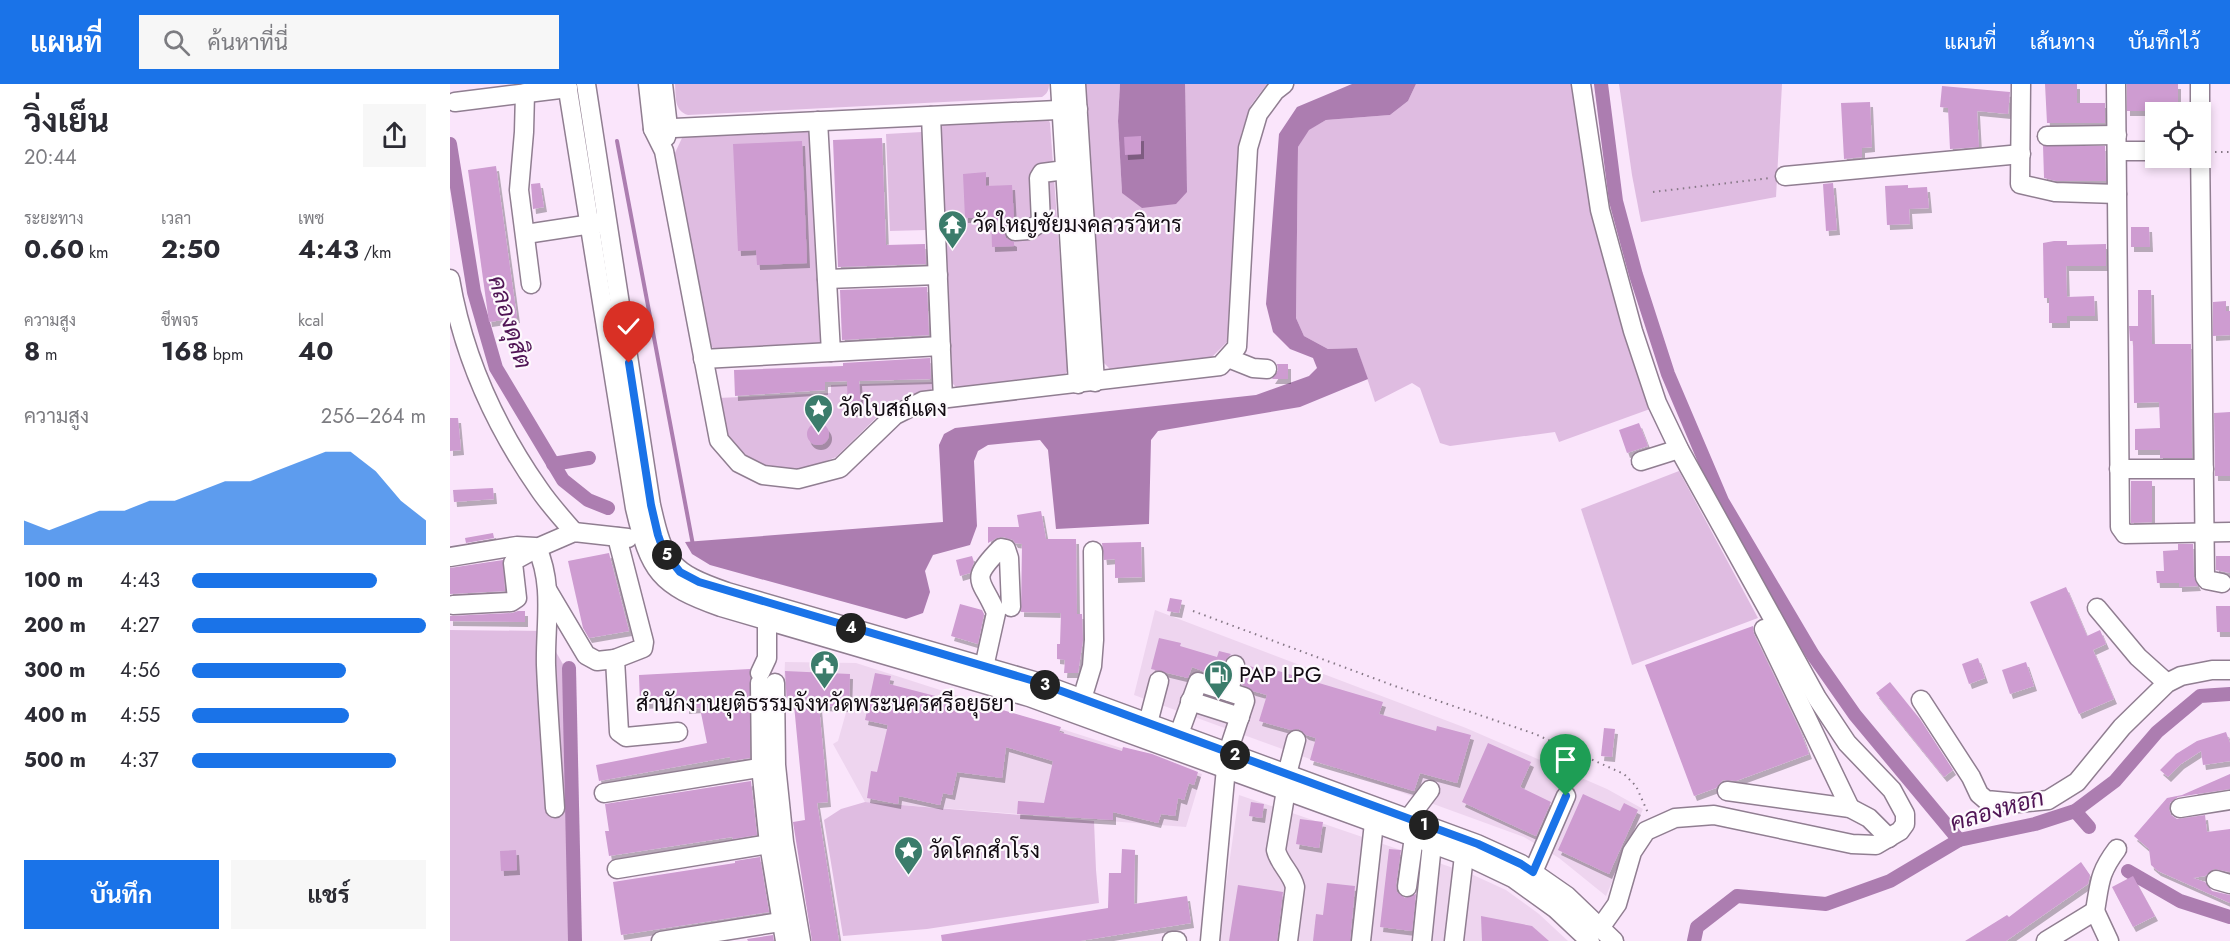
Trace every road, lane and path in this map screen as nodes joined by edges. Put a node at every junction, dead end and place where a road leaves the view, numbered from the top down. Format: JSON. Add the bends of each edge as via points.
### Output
{"nodes":[{"id":1,"x":586,"y":84,"type":"edge"},
{"id":2,"x":648,"y":84,"type":"edge"},
{"id":3,"x":663,"y":84,"type":"edge"},
{"id":4,"x":1060,"y":84,"type":"edge"},
{"id":5,"x":1076,"y":84,"type":"edge"},
{"id":6,"x":1284,"y":84,"type":"edge"},
{"id":7,"x":1581,"y":84,"type":"edge"},
{"id":8,"x":2022,"y":84,"type":"edge"},
{"id":9,"x":2116,"y":84,"type":"edge"},
{"id":10,"x":2200,"y":84,"type":"edge"},
{"id":11,"x":567,"y":86,"type":"edge"},
{"id":12,"x":525,"y":93,"type":"junction"},
{"id":13,"x":455,"y":102,"type":"dead end"},
{"id":14,"x":2200,"y":102,"type":"edge"},
{"id":15,"x":1070,"y":110,"type":"junction"},
{"id":16,"x":931,"y":116,"type":"junction"},
{"id":17,"x":818,"y":121,"type":"junction"},
{"id":18,"x":660,"y":128,"type":"junction"},
{"id":19,"x":2048,"y":136,"type":"dead end"},
{"id":20,"x":2117,"y":143,"type":"junction"},
{"id":21,"x":2145,"y":149,"type":"edge"},
{"id":22,"x":2021,"y":154,"type":"junction"},
{"id":23,"x":2200,"y":168,"type":"edge"},
{"id":24,"x":1065,"y":170,"type":"junction"},
{"id":25,"x":1785,"y":176,"type":"joint"},
{"id":26,"x":1653,"y":192,"type":"dead end"},
{"id":27,"x":2117,"y":194,"type":"junction"},
{"id":28,"x":607,"y":222,"type":"junction"},
{"id":29,"x":588,"y":225,"type":"junction"},
{"id":30,"x":1015,"y":231,"type":"dead end"},
{"id":31,"x":526,"y":234,"type":"junction"},
{"id":32,"x":938,"y":275,"type":"junction"},
{"id":33,"x":450,"y":279,"type":"edge"},
{"id":34,"x":827,"y":279,"type":"junction"},
{"id":35,"x":531,"y":284,"type":"dead end"},
{"id":36,"x":457,"y":338,"type":"edge"},
{"id":37,"x":941,"y":346,"type":"junction"},
{"id":38,"x":831,"y":352,"type":"junction"},
{"id":39,"x":704,"y":358,"type":"junction"},
{"id":40,"x":1228,"y":358,"type":"junction"},
{"id":41,"x":1267,"y":369,"type":"dead end"},
{"id":42,"x":1086,"y":383,"type":"junction"},
{"id":43,"x":943,"y":399,"type":"junction"},
{"id":44,"x":1679,"y":449,"type":"junction"},
{"id":45,"x":1641,"y":461,"type":"dead end"},
{"id":46,"x":2119,"y":469,"type":"junction"},
{"id":47,"x":2204,"y":469,"type":"junction"},
{"id":48,"x":574,"y":532,"type":"junction"},
{"id":49,"x":2205,"y":532,"type":"junction"},
{"id":50,"x":2230,"y":532,"type":"edge"},
{"id":51,"x":617,"y":537,"type":"junction"},
{"id":52,"x":642,"y":539,"type":"junction"},
{"id":53,"x":537,"y":548,"type":"junction"},
{"id":54,"x":1093,"y":551,"type":"dead end"},
{"id":55,"x":450,"y":557,"type":"edge"},
{"id":56,"x":2222,"y":583,"type":"dead end"},
{"id":57,"x":547,"y":589,"type":"junction"},
{"id":58,"x":453,"y":605,"type":"dead end"},
{"id":59,"x":1011,"y":607,"type":"dead end"},
{"id":60,"x":2097,"y":608,"type":"dead end"},
{"id":61,"x":1193,"y":611,"type":"dead end"},
{"id":62,"x":768,"y":621,"type":"junction"},
{"id":63,"x":1764,"y":630,"type":"dead end"},
{"id":64,"x":615,"y":659,"type":"junction"},
{"id":65,"x":1235,"y":665,"type":"dead end"},
{"id":66,"x":984,"y":667,"type":"junction"},
{"id":67,"x":2230,"y":670,"type":"edge"},
{"id":68,"x":1159,"y":681,"type":"dead end"},
{"id":69,"x":2167,"y":683,"type":"junction"},
{"id":70,"x":1229,"y":692,"type":"junction"},
{"id":71,"x":1082,"y":699,"type":"junction"},
{"id":72,"x":1921,"y":700,"type":"dead end"},
{"id":73,"x":1190,"y":701,"type":"junction"},
{"id":74,"x":1240,"y":717,"type":"junction"},
{"id":75,"x":1148,"y":723,"type":"junction"},
{"id":76,"x":678,"y":732,"type":"dead end"},
{"id":77,"x":1179,"y":735,"type":"junction"},
{"id":78,"x":1296,"y":740,"type":"dead end"},
{"id":79,"x":1221,"y":758,"type":"junction"},
{"id":80,"x":768,"y":766,"type":"junction"},
{"id":81,"x":1286,"y":782,"type":"junction"},
{"id":82,"x":1430,"y":790,"type":"dead end"},
{"id":83,"x":1727,"y":791,"type":"dead end"},
{"id":84,"x":604,"y":793,"type":"dead end"},
{"id":85,"x":1566,"y":796,"type":"dead end"},
{"id":86,"x":2230,"y":800,"type":"edge"},
{"id":87,"x":555,"y":808,"type":"dead end"},
{"id":88,"x":1850,"y":808,"type":"junction"},
{"id":89,"x":2180,"y":808,"type":"dead end"},
{"id":90,"x":1408,"y":819,"type":"junction"},
{"id":91,"x":1374,"y":823,"type":"junction"},
{"id":92,"x":1654,"y":827,"type":"junction"},
{"id":93,"x":1414,"y":837,"type":"junction"},
{"id":94,"x":1889,"y":838,"type":"junction"},
{"id":95,"x":777,"y":843,"type":"junction"},
{"id":96,"x":1432,"y":844,"type":"junction"},
{"id":97,"x":2117,"y":849,"type":"dead end"},
{"id":98,"x":1464,"y":856,"type":"junction"},
{"id":99,"x":617,"y":868,"type":"dead end"},
{"id":100,"x":1533,"y":872,"type":"junction"},
{"id":101,"x":1407,"y":887,"type":"dead end"},
{"id":102,"x":2095,"y":911,"type":"junction"},
{"id":103,"x":790,"y":920,"type":"junction"},
{"id":104,"x":1595,"y":934,"type":"edge"},
{"id":105,"x":661,"y":941,"type":"edge"},
{"id":106,"x":785,"y":941,"type":"edge"},
{"id":107,"x":801,"y":941,"type":"edge"},
{"id":108,"x":1172,"y":941,"type":"edge"},
{"id":109,"x":1177,"y":941,"type":"edge"},
{"id":110,"x":1209,"y":941,"type":"edge"},
{"id":111,"x":1288,"y":941,"type":"edge"},
{"id":112,"x":1361,"y":941,"type":"edge"},
{"id":113,"x":1422,"y":941,"type":"edge"},
{"id":114,"x":1454,"y":941,"type":"edge"},
{"id":115,"x":1614,"y":941,"type":"edge"},
{"id":116,"x":2046,"y":941,"type":"edge"},
{"id":117,"x":2109,"y":941,"type":"edge"}],
"edges":[{"from":1,"to":28,"type":"street"},
{"from":2,"to":18,"type":"street"},
{"from":3,"to":18,"type":"street"},
{"from":4,"to":15,"type":"street"},
{"from":5,"to":15,"type":"street"},
{"from":6,"to":40,"type":"street","via":[[1258,114],[1248,148],[1237,347]]},
{"from":7,"to":44,"type":"street","via":[[1600,210],[1657,404]]},
{"from":8,"to":22,"type":"street"},
{"from":9,"to":20,"type":"street"},
{"from":10,"to":14,"type":"street"},
{"from":11,"to":12,"type":"street"},
{"from":11,"to":29,"type":"street"},
{"from":12,"to":13,"type":"street"},
{"from":12,"to":31,"type":"street","via":[[518,183]]},
{"from":15,"to":16,"type":"street"},
{"from":15,"to":24,"type":"street"},
{"from":15,"to":42,"type":"street"},
{"from":16,"to":17,"type":"street"},
{"from":16,"to":32,"type":"street"},
{"from":17,"to":18,"type":"street"},
{"from":17,"to":34,"type":"street"},
{"from":18,"to":39,"type":"street"},
{"from":19,"to":20,"type":"street"},
{"from":20,"to":21,"type":"street"},
{"from":20,"to":27,"type":"street"},
{"from":22,"to":25,"type":"street"},
{"from":22,"to":27,"type":"street","via":[[2020,184],[2055,192]]},
{"from":23,"to":47,"type":"street"},
{"from":24,"to":30,"type":"street","via":[[1042,173],[1041,222],[1029,230]]},
{"from":24,"to":42,"type":"street"},
{"from":25,"to":26,"type":"path"},
{"from":27,"to":46,"type":"street"},
{"from":28,"to":29,"type":"street"},
{"from":28,"to":66,"type":"street","via":[[651,505],[664,552],[680,572],[727,592]]},
{"from":29,"to":31,"type":"street"},
{"from":29,"to":52,"type":"street"},
{"from":31,"to":35,"type":"street"},
{"from":32,"to":34,"type":"street"},
{"from":32,"to":37,"type":"street"},
{"from":33,"to":36,"type":"street"},
{"from":34,"to":38,"type":"street"},
{"from":36,"to":48,"type":"street","via":[[508,443]]},
{"from":37,"to":38,"type":"street"},
{"from":37,"to":43,"type":"street"},
{"from":38,"to":39,"type":"street"},
{"from":39,"to":43,"type":"street","via":[[719,440],[739,463],[763,475],[798,479],[840,468],[895,415],[923,401]]},
{"from":40,"to":41,"type":"street","via":[[1252,368]]},
{"from":40,"to":42,"type":"street","via":[[1220,366]]},
{"from":42,"to":43,"type":"street"},
{"from":44,"to":45,"type":"street"},
{"from":44,"to":94,"type":"street","via":[[1817,698],[1847,742],[1892,790],[1905,814],[1905,824]]},
{"from":46,"to":47,"type":"street"},
{"from":46,"to":49,"type":"street","via":[[2120,527],[2125,534]]},
{"from":47,"to":49,"type":"street"},
{"from":48,"to":51,"type":"street"},
{"from":48,"to":53,"type":"street"},
{"from":49,"to":50,"type":"street"},
{"from":49,"to":56,"type":"street","via":[[2205,577]]},
{"from":51,"to":52,"type":"street"},
{"from":51,"to":64,"type":"street","via":[[644,642],[639,651]]},
{"from":52,"to":62,"type":"street","via":[[650,560],[669,583],[690,596]]},
{"from":53,"to":55,"type":"street","via":[[517,546]]},
{"from":53,"to":57,"type":"street"},
{"from":53,"to":58,"type":"street","via":[[513,563],[517,598],[511,602]]},
{"from":54,"to":71,"type":"street","via":[[1092,666]]},
{"from":57,"to":64,"type":"street","via":[[586,655],[597,661]]},
{"from":57,"to":87,"type":"street","via":[[546,662]]},
{"from":59,"to":66,"type":"street","via":[[1009,572],[988,563],[980,573],[980,583],[996,618]]},
{"from":60,"to":69,"type":"street","via":[[2138,657]]},
{"from":61,"to":92,"type":"path","via":[[1535,734],[1624,774],[1636,786]]},
{"from":62,"to":79,"type":"street","via":[[1029,696]]},
{"from":62,"to":80,"type":"street"},
{"from":63,"to":88,"type":"street"},
{"from":64,"to":76,"type":"street","via":[[622,736]]},
{"from":65,"to":70,"type":"street"},
{"from":66,"to":71,"type":"street"},
{"from":67,"to":69,"type":"street","via":[[2181,676]]},
{"from":68,"to":75,"type":"street"},
{"from":69,"to":72,"type":"street","via":[[2122,727],[2077,782],[2048,800],[2018,803],[1986,800],[1979,794]]},
{"from":70,"to":73,"type":"street","via":[[1198,682]]},
{"from":70,"to":74,"type":"street","via":[[1245,699]]},
{"from":71,"to":75,"type":"street"},
{"from":73,"to":74,"type":"street"},
{"from":73,"to":77,"type":"street"},
{"from":74,"to":79,"type":"street"},
{"from":75,"to":77,"type":"street"},
{"from":77,"to":79,"type":"street"},
{"from":78,"to":81,"type":"street"},
{"from":79,"to":81,"type":"street"},
{"from":79,"to":110,"type":"street"},
{"from":80,"to":84,"type":"street"},
{"from":80,"to":95,"type":"street"},
{"from":81,"to":90,"type":"street"},
{"from":81,"to":91,"type":"street"},
{"from":81,"to":111,"type":"street","via":[[1276,850],[1295,887]]},
{"from":82,"to":90,"type":"street"},
{"from":83,"to":88,"type":"street"},
{"from":85,"to":100,"type":"street"},
{"from":86,"to":89,"type":"street"},
{"from":88,"to":94,"type":"street","via":[[1869,818]]},
{"from":90,"to":100,"type":"street","via":[[1478,844]]},
{"from":91,"to":93,"type":"street"},
{"from":91,"to":112,"type":"street"},
{"from":92,"to":94,"type":"street","via":[[1675,819],[1714,815],[1852,844],[1876,845]]},
{"from":92,"to":104,"type":"street","via":[[1646,831],[1632,852],[1617,904]]},
{"from":93,"to":96,"type":"street"},
{"from":93,"to":101,"type":"street"},
{"from":95,"to":99,"type":"street"},
{"from":95,"to":103,"type":"street"},
{"from":96,"to":98,"type":"street"},
{"from":96,"to":113,"type":"street"},
{"from":97,"to":102,"type":"street","via":[[2102,872]]},
{"from":98,"to":104,"type":"street","via":[[1513,878]]},
{"from":98,"to":114,"type":"street"},
{"from":100,"to":104,"type":"street","via":[[1567,896]]},
{"from":102,"to":116,"type":"street"},
{"from":102,"to":117,"type":"street"},
{"from":103,"to":105,"type":"street"},
{"from":103,"to":106,"type":"street"},
{"from":103,"to":107,"type":"street"},
{"from":104,"to":115,"type":"street"},
{"from":108,"to":109,"type":"street"}]}
